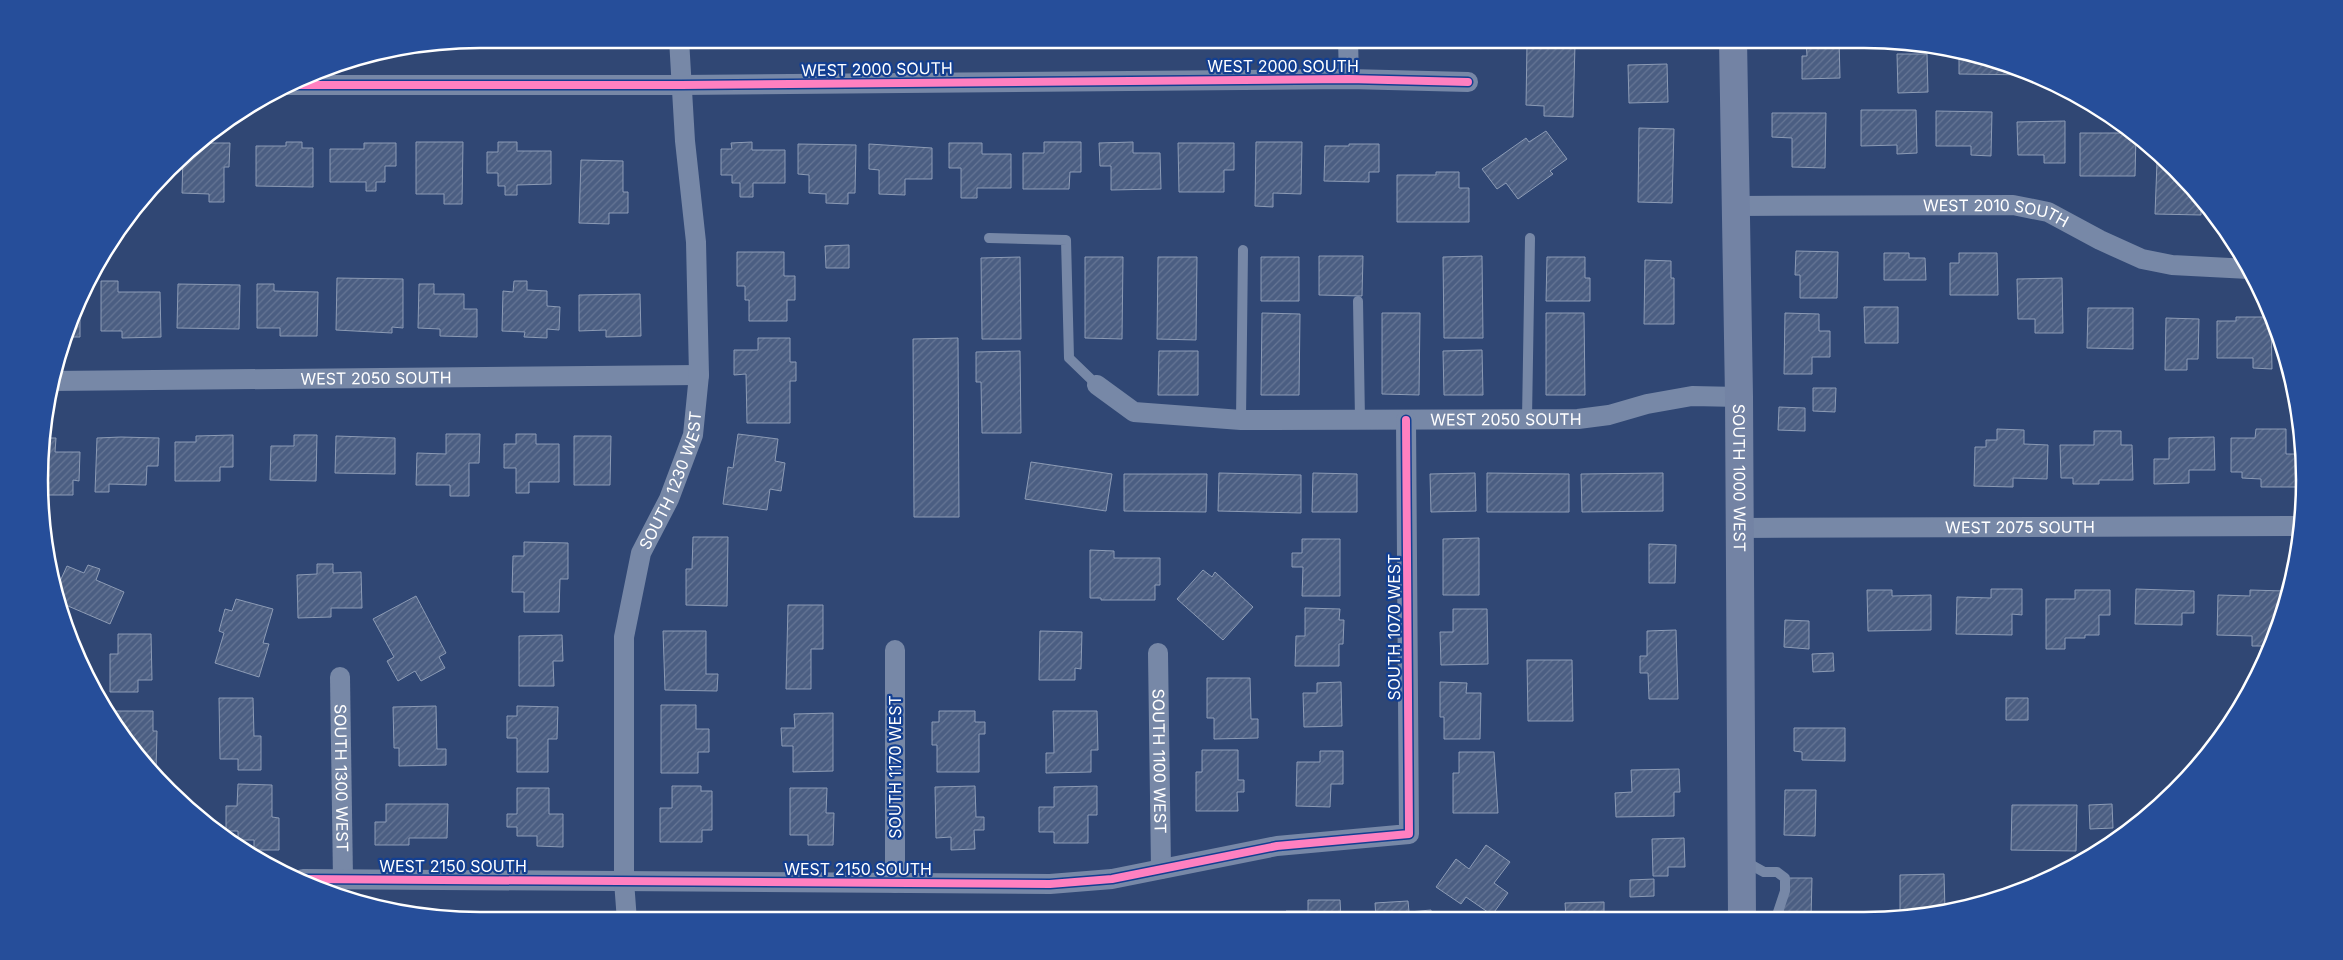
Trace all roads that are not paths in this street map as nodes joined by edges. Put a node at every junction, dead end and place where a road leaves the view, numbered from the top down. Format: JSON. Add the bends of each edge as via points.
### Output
{"nodes":[{"id":1,"x":679,"y":48,"type":"edge"},
{"id":2,"x":1348,"y":48,"type":"edge"},
{"id":3,"x":1734,"y":48,"type":"edge"},
{"id":4,"x":1348,"y":78,"type":"junction"},
{"id":5,"x":1468,"y":82,"type":"dead end"},
{"id":6,"x":304,"y":85,"type":"edge"},
{"id":7,"x":681,"y":85,"type":"junction"},
{"id":8,"x":1735,"y":206,"type":"junction"},
{"id":9,"x":989,"y":238,"type":"dead end"},
{"id":10,"x":1530,"y":238,"type":"dead end"},
{"id":11,"x":1242,"y":250,"type":"dead end"},
{"id":12,"x":2240,"y":268,"type":"edge"},
{"id":13,"x":1358,"y":301,"type":"dead end"},
{"id":14,"x":699,"y":375,"type":"junction"},
{"id":15,"x":59,"y":381,"type":"edge"},
{"id":16,"x":1098,"y":384,"type":"joint"},
{"id":17,"x":1739,"y":397,"type":"junction"},
{"id":18,"x":1526,"y":419,"type":"junction"},
{"id":19,"x":1241,"y":420,"type":"junction"},
{"id":20,"x":1360,"y":420,"type":"junction"},
{"id":21,"x":1406,"y":420,"type":"junction"},
{"id":22,"x":2293,"y":526,"type":"edge"},
{"id":23,"x":1740,"y":528,"type":"junction"},
{"id":24,"x":895,"y":650,"type":"dead end"},
{"id":25,"x":1158,"y":653,"type":"dead end"},
{"id":26,"x":340,"y":677,"type":"dead end"},
{"id":27,"x":1409,"y":834,"type":"joint"},
{"id":28,"x":1741,"y":860,"type":"junction"},
{"id":29,"x":1162,"y":869,"type":"junction"},
{"id":30,"x":312,"y":879,"type":"edge"},
{"id":31,"x":343,"y":879,"type":"junction"},
{"id":32,"x":624,"y":881,"type":"junction"},
{"id":33,"x":895,"y":883,"type":"junction"},
{"id":34,"x":626,"y":912,"type":"edge"},
{"id":35,"x":1742,"y":912,"type":"edge"},
{"id":36,"x":1778,"y":912,"type":"edge"}],
"edges":[{"from":1,"to":7,"type":"street","name":"SOUTH 1230 WEST"},
{"from":2,"to":4,"type":"street"},
{"from":3,"to":8,"type":"main road","name":"SOUTH 1000 WEST"},
{"from":4,"to":5,"type":"street","name":"WEST 2000 SOUTH"},
{"from":4,"to":7,"type":"street","name":"WEST 2000 SOUTH"},
{"from":6,"to":7,"type":"street","name":"WEST 2000 SOUTH"},
{"from":7,"to":14,"type":"street","name":"SOUTH 1230 WEST","via":[[696,242]]},
{"from":8,"to":12,"type":"street","name":"WEST 2010 SOUTH","via":[[2013,205],[2048,212],[2142,259],[2172,265]]},
{"from":8,"to":17,"type":"main road","name":"SOUTH 1000 WEST"},
{"from":9,"to":16,"type":"lane","via":[[1066,240],[1069,358]]},
{"from":10,"to":18,"type":"lane"},
{"from":11,"to":19,"type":"lane"},
{"from":13,"to":20,"type":"lane"},
{"from":14,"to":15,"type":"street","name":"WEST 2050 SOUTH"},
{"from":14,"to":32,"type":"street","name":"SOUTH 1230 WEST","via":[[693,434],[669,499],[641,553],[624,637]]},
{"from":16,"to":19,"type":"street","name":"WEST 2050 SOUTH","via":[[1134,412]]},
{"from":17,"to":18,"type":"street","name":"WEST 2050 SOUTH","via":[[1692,396],[1609,415],[1578,419]]},
{"from":17,"to":23,"type":"main road","name":"SOUTH 1000 WEST"},
{"from":18,"to":21,"type":"street","name":"WEST 2050 SOUTH"},
{"from":19,"to":20,"type":"street","name":"WEST 2050 SOUTH"},
{"from":20,"to":21,"type":"street","name":"WEST 2050 SOUTH"},
{"from":21,"to":27,"type":"street","name":"SOUTH 1070 WEST"},
{"from":22,"to":23,"type":"street","name":"WEST 2075 SOUTH"},
{"from":23,"to":28,"type":"main road","name":"SOUTH 1000 WEST"},
{"from":24,"to":33,"type":"street","name":"SOUTH 1170 WEST"},
{"from":25,"to":29,"type":"street","name":"SOUTH 1100 WEST"},
{"from":26,"to":31,"type":"street","name":"SOUTH 1300 WEST"},
{"from":27,"to":29,"type":"street","name":"WEST 2150 SOUTH","via":[[1277,846]]},
{"from":28,"to":35,"type":"main road","name":"SOUTH 1000 WEST"},
{"from":28,"to":36,"type":"lane","via":[[1764,872],[1777,872],[1785,878],[1785,891]]},
{"from":29,"to":33,"type":"street","name":"WEST 2150 SOUTH","via":[[1112,879],[1050,884]]},
{"from":30,"to":31,"type":"street","name":"WEST 2150 SOUTH"},
{"from":31,"to":32,"type":"street","name":"WEST 2150 SOUTH"},
{"from":32,"to":33,"type":"street","name":"WEST 2150 SOUTH"},
{"from":32,"to":34,"type":"street","name":"SOUTH 1230 WEST"}]}
